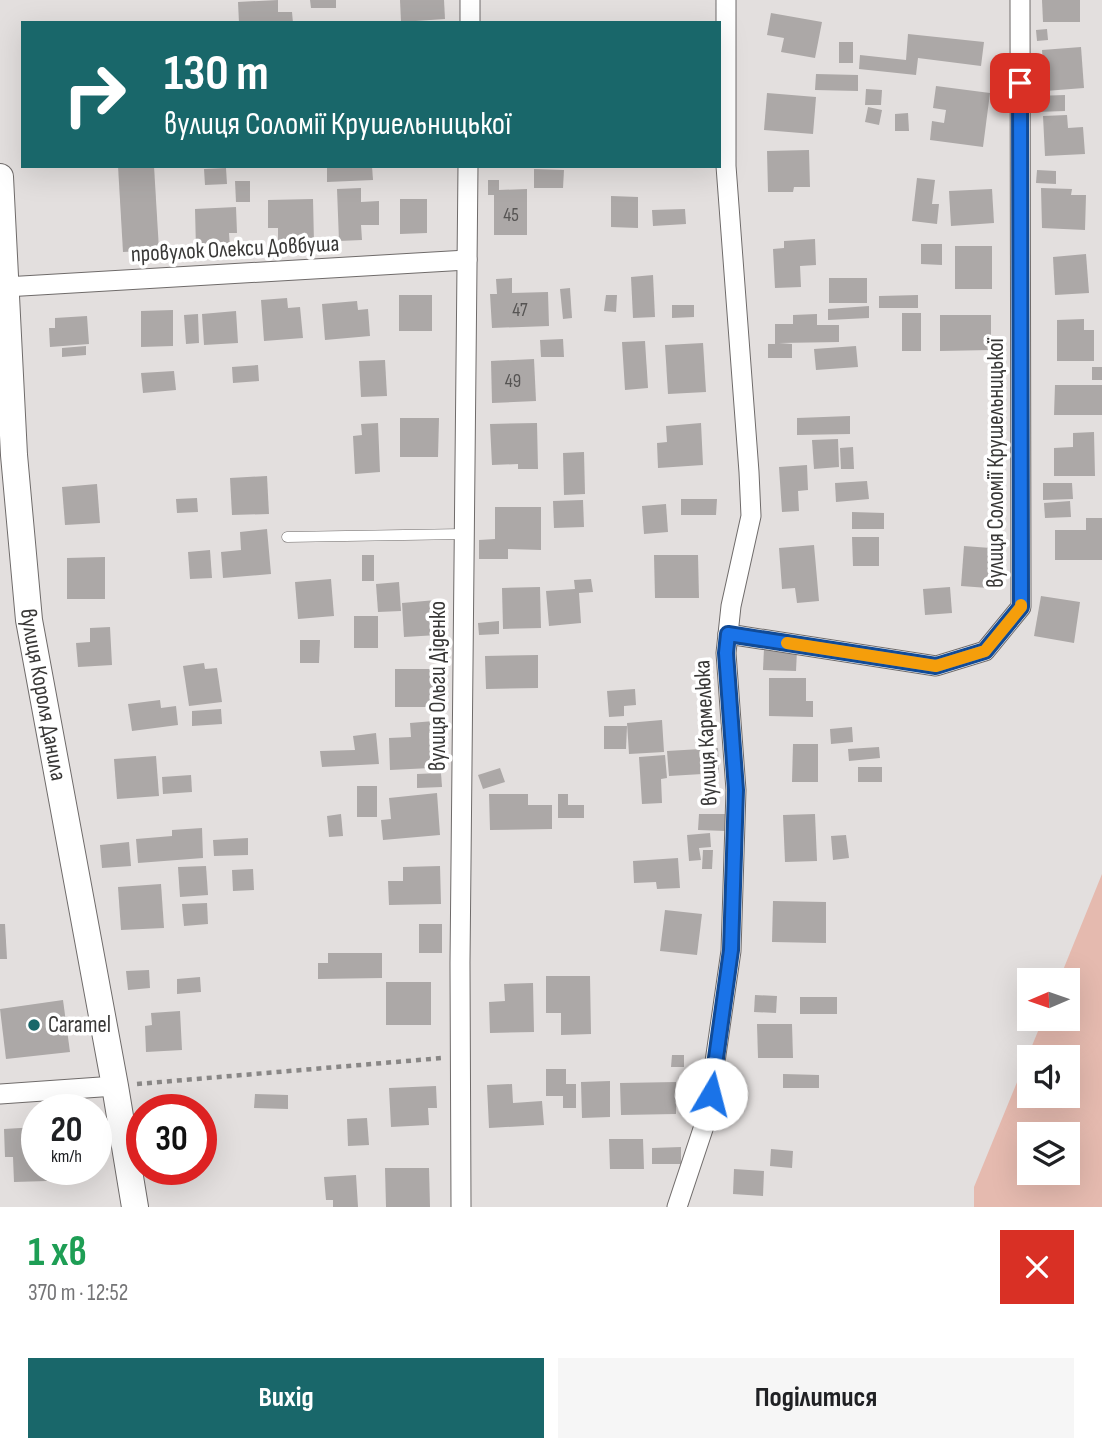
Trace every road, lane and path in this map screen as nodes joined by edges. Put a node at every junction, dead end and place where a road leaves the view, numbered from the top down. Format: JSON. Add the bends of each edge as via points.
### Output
{"nodes":[{"id":1,"x":470,"y":0,"type":"edge"},
{"id":2,"x":726,"y":0,"type":"edge"},
{"id":3,"x":1020,"y":0,"type":"edge"},
{"id":4,"x":470,"y":21,"type":"edge"},
{"id":5,"x":468,"y":168,"type":"edge"},
{"id":6,"x":0,"y":177,"type":"edge"},
{"id":7,"x":467,"y":260,"type":"junction"},
{"id":8,"x":5,"y":287,"type":"junction"},
{"id":9,"x":463,"y":534,"type":"junction"},
{"id":10,"x":287,"y":537,"type":"dead end"},
{"id":11,"x":728,"y":634,"type":"junction"},
{"id":12,"x":460,"y":1057,"type":"junction"},
{"id":13,"x":115,"y":1086,"type":"junction"},
{"id":14,"x":0,"y":1094,"type":"edge"},
{"id":15,"x":135,"y":1207,"type":"edge"},
{"id":16,"x":461,"y":1207,"type":"edge"},
{"id":17,"x":677,"y":1207,"type":"edge"}],
"edges":[{"from":1,"to":4,"type":"street"},
{"from":2,"to":11,"type":"street","name":"вулиця Кармелюка","via":[[726,166],[751,516]]},
{"from":3,"to":11,"type":"street","name":"вулиця Соломії Крушельницької","via":[[1021,607],[985,651],[936,666]]},
{"from":5,"to":7,"type":"street","name":"вулиця Ольги Діденко"},
{"from":6,"to":8,"type":"main road","name":"вулиця Короля Данила"},
{"from":7,"to":8,"type":"street","name":"провулок Олекси Довбуша"},
{"from":7,"to":9,"type":"street","name":"вулиця Ольги Діденко"},
{"from":8,"to":13,"type":"main road","name":"вулиця Короля Данила","via":[[29,620]]},
{"from":9,"to":10,"type":"lane"},
{"from":9,"to":12,"type":"street","name":"вулиця Ольги Діденко"},
{"from":11,"to":17,"type":"street","name":"вулиця Кармелюка","via":[[736,790],[731,950],[707,1117]]},
{"from":12,"to":13,"type":"path"},
{"from":12,"to":16,"type":"street","name":"вулиця Ольги Діденко"},
{"from":13,"to":14,"type":"street"},
{"from":13,"to":15,"type":"main road","name":"вулиця Короля Данила"}]}
